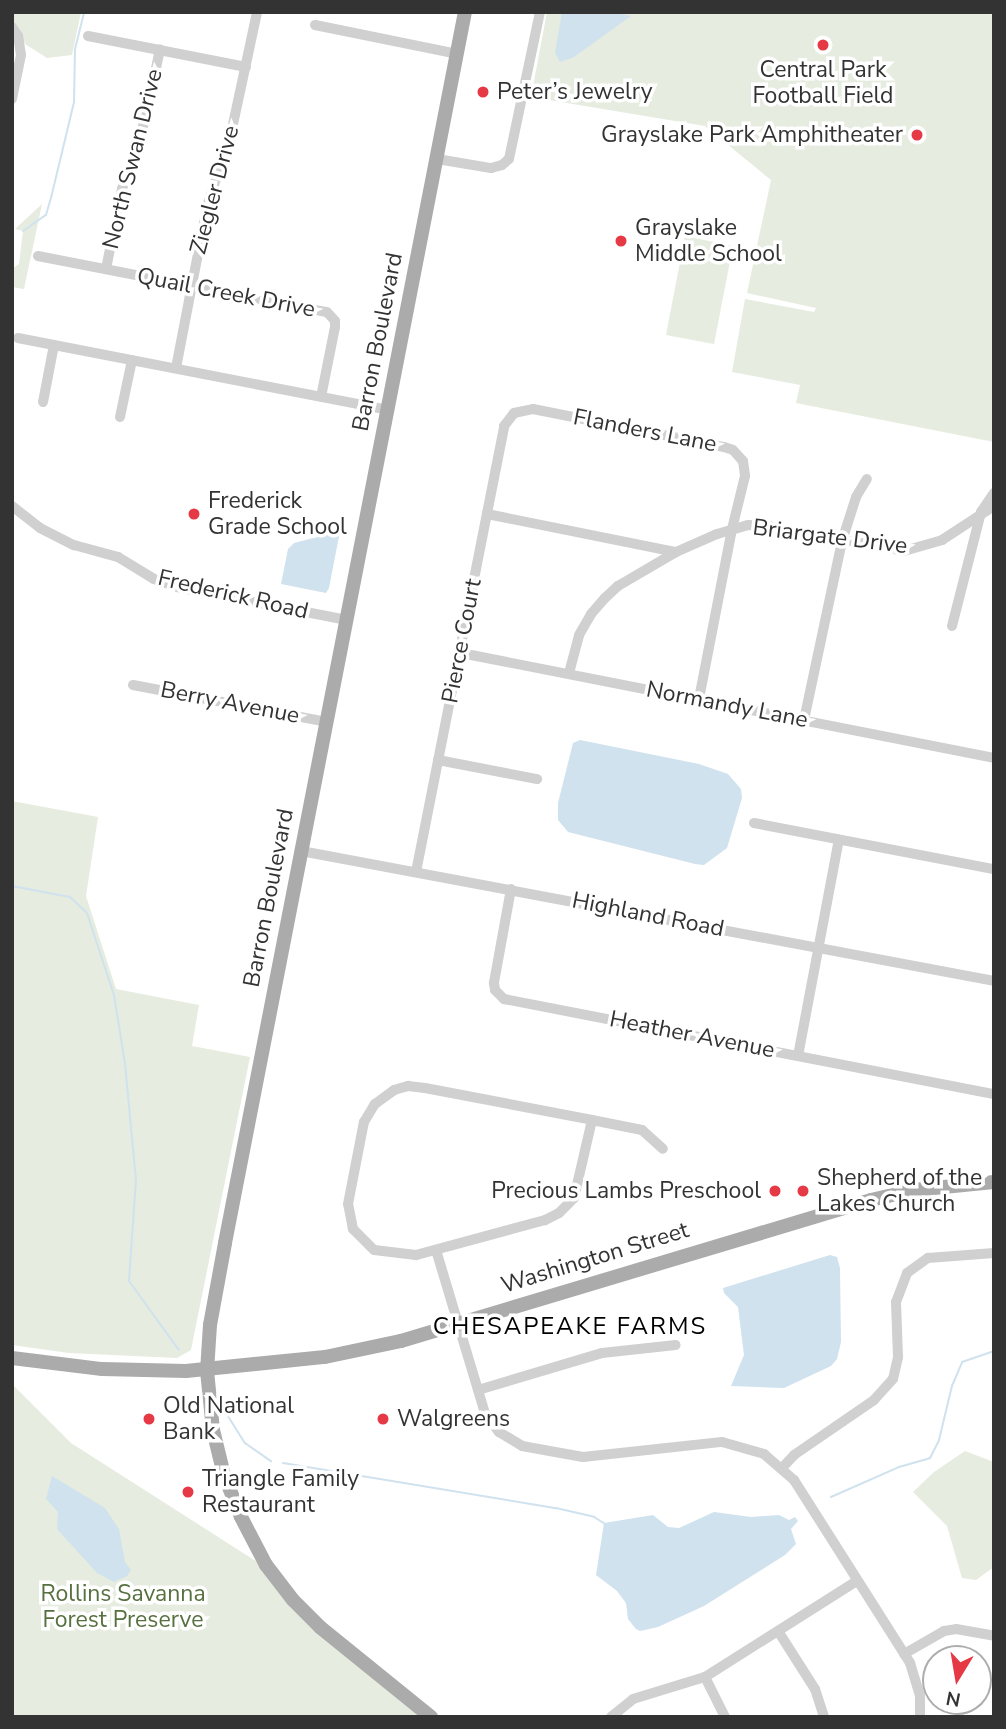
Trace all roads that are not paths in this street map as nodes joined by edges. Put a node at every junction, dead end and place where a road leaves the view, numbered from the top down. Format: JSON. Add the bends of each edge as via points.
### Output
{"nodes":[{"id":1,"x":257,"y":12,"type":"edge"},
{"id":2,"x":465,"y":12,"type":"edge"},
{"id":3,"x":540,"y":12,"type":"edge"},
{"id":4,"x":315,"y":25,"type":"dead end"},
{"id":5,"x":12,"y":27,"type":"edge"},
{"id":6,"x":88,"y":36,"type":"dead end"},
{"id":7,"x":160,"y":49,"type":"junction"},
{"id":8,"x":457,"y":54,"type":"junction"},
{"id":9,"x":246,"y":67,"type":"junction"},
{"id":10,"x":12,"y":99,"type":"edge"},
{"id":11,"x":437,"y":159,"type":"junction"},
{"id":12,"x":38,"y":256,"type":"dead end"},
{"id":13,"x":106,"y":269,"type":"junction"},
{"id":14,"x":191,"y":286,"type":"junction"},
{"id":15,"x":18,"y":338,"type":"dead end"},
{"id":16,"x":54,"y":345,"type":"junction"},
{"id":17,"x":132,"y":360,"type":"junction"},
{"id":18,"x":176,"y":368,"type":"junction"},
{"id":19,"x":321,"y":397,"type":"junction"},
{"id":20,"x":43,"y":402,"type":"dead end"},
{"id":21,"x":387,"y":410,"type":"junction"},
{"id":22,"x":514,"y":413,"type":"joint"},
{"id":23,"x":121,"y":417,"type":"dead end"},
{"id":24,"x":867,"y":479,"type":"dead end"},
{"id":25,"x":994,"y":493,"type":"edge"},
{"id":26,"x":12,"y":506,"type":"edge"},
{"id":27,"x":994,"y":506,"type":"edge"},
{"id":28,"x":981,"y":512,"type":"junction"},
{"id":29,"x":487,"y":514,"type":"junction"},
{"id":30,"x":732,"y":529,"type":"junction"},
{"id":31,"x":842,"y":541,"type":"junction"},
{"id":32,"x":676,"y":552,"type":"junction"},
{"id":33,"x":346,"y":620,"type":"junction"},
{"id":34,"x":952,"y":625,"type":"dead end"},
{"id":35,"x":461,"y":653,"type":"junction"},
{"id":36,"x":569,"y":673,"type":"junction"},
{"id":37,"x":134,"y":685,"type":"dead end"},
{"id":38,"x":699,"y":699,"type":"junction"},
{"id":39,"x":804,"y":720,"type":"junction"},
{"id":40,"x":327,"y":722,"type":"junction"},
{"id":41,"x":994,"y":758,"type":"edge"},
{"id":42,"x":438,"y":760,"type":"junction"},
{"id":43,"x":537,"y":779,"type":"dead end"},
{"id":44,"x":754,"y":823,"type":"dead end"},
{"id":45,"x":839,"y":840,"type":"junction"},
{"id":46,"x":302,"y":851,"type":"junction"},
{"id":47,"x":994,"y":869,"type":"edge"},
{"id":48,"x":416,"y":872,"type":"junction"},
{"id":49,"x":511,"y":889,"type":"junction"},
{"id":50,"x":819,"y":947,"type":"junction"},
{"id":51,"x":994,"y":981,"type":"edge"},
{"id":52,"x":798,"y":1056,"type":"junction"},
{"id":53,"x":994,"y":1094,"type":"edge"},
{"id":54,"x":592,"y":1120,"type":"junction"},
{"id":55,"x":663,"y":1149,"type":"dead end"},
{"id":56,"x":994,"y":1182,"type":"edge"},
{"id":57,"x":436,"y":1250,"type":"junction"},
{"id":58,"x":994,"y":1253,"type":"edge"},
{"id":59,"x":458,"y":1323,"type":"junction"},
{"id":60,"x":676,"y":1345,"type":"dead end"},
{"id":61,"x":12,"y":1358,"type":"edge"},
{"id":62,"x":207,"y":1371,"type":"junction"},
{"id":63,"x":478,"y":1390,"type":"junction"},
{"id":64,"x":782,"y":1468,"type":"junction"},
{"id":65,"x":858,"y":1581,"type":"junction"},
{"id":66,"x":778,"y":1631,"type":"junction"},
{"id":67,"x":994,"y":1636,"type":"edge"},
{"id":68,"x":904,"y":1654,"type":"junction"},
{"id":69,"x":705,"y":1677,"type":"junction"},
{"id":70,"x":431,"y":1717,"type":"edge"},
{"id":71,"x":611,"y":1717,"type":"edge"},
{"id":72,"x":725,"y":1717,"type":"edge"},
{"id":73,"x":824,"y":1717,"type":"edge"},
{"id":74,"x":920,"y":1717,"type":"edge"}],
"edges":[{"from":1,"to":9,"type":"street","name":"Ziegler Drive"},
{"from":2,"to":8,"type":"main road","name":"Barron Boulevard"},
{"from":3,"to":11,"type":"street","via":[[509,159],[491,168]]},
{"from":4,"to":8,"type":"street"},
{"from":5,"to":10,"type":"street","via":[[21,55]]},
{"from":6,"to":7,"type":"street"},
{"from":7,"to":9,"type":"street"},
{"from":7,"to":13,"type":"street","name":"North Swan Drive","via":[[146,117],[122,189]]},
{"from":8,"to":11,"type":"main road","name":"Barron Boulevard"},
{"from":9,"to":14,"type":"street","name":"Ziegler Drive","via":[[207,207]]},
{"from":11,"to":21,"type":"main road","name":"Barron Boulevard"},
{"from":12,"to":13,"type":"street","name":"Quail Creek Drive"},
{"from":13,"to":14,"type":"street","name":"Quail Creek Drive"},
{"from":14,"to":18,"type":"street","name":"Ziegler Drive"},
{"from":14,"to":19,"type":"street","name":"Quail Creek Drive","via":[[333,316],[335,327]]},
{"from":15,"to":16,"type":"street"},
{"from":16,"to":17,"type":"street"},
{"from":16,"to":20,"type":"street"},
{"from":17,"to":18,"type":"street"},
{"from":17,"to":23,"type":"street"},
{"from":18,"to":19,"type":"street"},
{"from":19,"to":21,"type":"street"},
{"from":21,"to":33,"type":"main road","name":"Barron Boulevard"},
{"from":22,"to":29,"type":"street","name":"Pierce Court","via":[[504,426]]},
{"from":22,"to":30,"type":"street","name":"Flanders Lane","via":[[533,409],[733,450],[743,461],[745,476]]},
{"from":24,"to":31,"type":"street"},
{"from":25,"to":28,"type":"street","name":"Briargate Drive"},
{"from":26,"to":33,"type":"street","name":"Frederick Road","via":[[40,528],[74,545],[118,557],[177,587]]},
{"from":27,"to":28,"type":"street","name":"Briargate Drive"},
{"from":28,"to":31,"type":"street","name":"Briargate Drive","via":[[924,548],[904,551]]},
{"from":28,"to":34,"type":"street"},
{"from":29,"to":32,"type":"street"},
{"from":29,"to":35,"type":"street","name":"Pierce Court"},
{"from":30,"to":31,"type":"street","name":"Briargate Drive","via":[[768,526]]},
{"from":30,"to":32,"type":"street","name":"Briargate Drive"},
{"from":30,"to":38,"type":"street"},
{"from":31,"to":39,"type":"street"},
{"from":32,"to":36,"type":"street","name":"Briargate Drive","via":[[618,586],[591,614],[579,635]]},
{"from":33,"to":40,"type":"main road","name":"Barron Boulevard"},
{"from":35,"to":36,"type":"street","name":"Normandy Lane"},
{"from":35,"to":42,"type":"street","name":"Pierce Court"},
{"from":36,"to":38,"type":"street","name":"Normandy Lane"},
{"from":37,"to":40,"type":"street","name":"Berry Avenue"},
{"from":38,"to":39,"type":"street","name":"Normandy Lane"},
{"from":39,"to":41,"type":"street","name":"Normandy Lane"},
{"from":40,"to":46,"type":"main road","name":"Barron Boulevard"},
{"from":42,"to":43,"type":"street"},
{"from":42,"to":48,"type":"street","name":"Pierce Court"},
{"from":44,"to":45,"type":"street"},
{"from":45,"to":47,"type":"street"},
{"from":45,"to":50,"type":"street"},
{"from":46,"to":48,"type":"street","name":"Highland Road"},
{"from":46,"to":62,"type":"main road","name":"Barron Boulevard","via":[[210,1325]]},
{"from":48,"to":49,"type":"street","name":"Highland Road"},
{"from":49,"to":50,"type":"street","name":"Highland Road"},
{"from":49,"to":52,"type":"street","name":"Heather Avenue","via":[[494,983],[503,999]]},
{"from":50,"to":51,"type":"street","name":"Highland Road"},
{"from":50,"to":52,"type":"street"},
{"from":52,"to":53,"type":"street","name":"Heather Avenue"},
{"from":54,"to":55,"type":"street","via":[[642,1130]]},
{"from":54,"to":57,"type":"street","via":[[579,1187],[566,1207],[545,1220]]},
{"from":54,"to":57,"type":"street","via":[[425,1088],[408,1086],[383,1093],[365,1122],[348,1203],[355,1241],[386,1253],[416,1255]]},
{"from":56,"to":59,"type":"main road","name":"Washington Street","via":[[871,1200]]},
{"from":57,"to":59,"type":"street"},
{"from":58,"to":64,"type":"street","via":[[928,1258],[906,1273],[896,1302],[898,1357],[892,1379],[885,1390]]},
{"from":59,"to":62,"type":"main road","name":"Washington Street","via":[[326,1357]]},
{"from":59,"to":63,"type":"street"},
{"from":60,"to":63,"type":"street","via":[[602,1353]]},
{"from":61,"to":62,"type":"main road","name":"Washington Street","via":[[102,1369]]},
{"from":62,"to":70,"type":"main road","name":"Barron Boulevard","via":[[213,1430],[224,1475],[266,1565],[320,1627]]},
{"from":63,"to":64,"type":"street","via":[[491,1422],[522,1446],[583,1457],[722,1443],[751,1448]]},
{"from":64,"to":65,"type":"street"},
{"from":65,"to":66,"type":"street"},
{"from":65,"to":68,"type":"street"},
{"from":66,"to":69,"type":"street"},
{"from":66,"to":73,"type":"street","via":[[815,1689]]},
{"from":67,"to":68,"type":"street","via":[[944,1631]]},
{"from":68,"to":74,"type":"street","via":[[918,1685]]},
{"from":69,"to":71,"type":"street","via":[[633,1699]]},
{"from":69,"to":72,"type":"street"}]}
